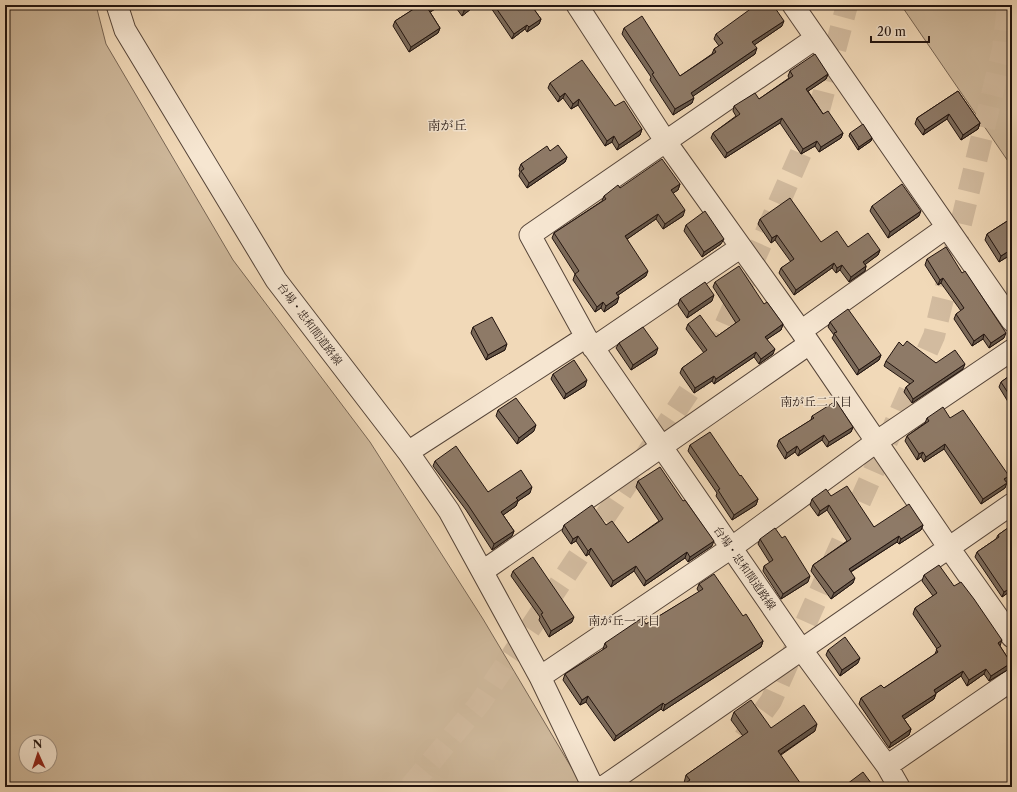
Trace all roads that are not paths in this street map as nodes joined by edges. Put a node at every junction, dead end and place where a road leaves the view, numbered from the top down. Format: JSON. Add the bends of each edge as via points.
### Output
{"nodes":[{"id":1,"x":117,"y":5,"type":"edge"},
{"id":2,"x":577,"y":5,"type":"edge"},
{"id":3,"x":794,"y":5,"type":"edge"},
{"id":4,"x":816,"y":38,"type":"junction"},
{"id":5,"x":666,"y":142,"type":"junction"},
{"id":6,"x":947,"y":227,"type":"junction"},
{"id":7,"x":741,"y":247,"type":"junction"},
{"id":8,"x":1012,"y":321,"type":"edge"},
{"id":9,"x":805,"y":338,"type":"junction"},
{"id":10,"x":590,"y":342,"type":"junction"},
{"id":11,"x":1012,"y":350,"type":"edge"},
{"id":12,"x":876,"y":442,"type":"junction"},
{"id":13,"x":662,"y":446,"type":"junction"},
{"id":14,"x":408,"y":452,"type":"junction"},
{"id":15,"x":1012,"y":504,"type":"edge"},
{"id":16,"x":731,"y":548,"type":"junction"},
{"id":17,"x":949,"y":548,"type":"junction"},
{"id":18,"x":483,"y":571,"type":"junction"},
{"id":19,"x":1012,"y":637,"type":"edge"},
{"id":20,"x":801,"y":649,"type":"junction"},
{"id":21,"x":540,"y":677,"type":"junction"},
{"id":22,"x":1012,"y":680,"type":"edge"},
{"id":23,"x":887,"y":766,"type":"junction"},
{"id":24,"x":593,"y":787,"type":"edge"},
{"id":25,"x":604,"y":787,"type":"edge"},
{"id":26,"x":899,"y":787,"type":"edge"}],
"edges":[{"from":1,"to":14,"type":"street","name":"台場・忠和間道路線","via":[[125,30],[276,280]]},
{"from":2,"to":5,"type":"street"},
{"from":3,"to":4,"type":"street"},
{"from":4,"to":5,"type":"street"},
{"from":4,"to":6,"type":"street"},
{"from":5,"to":7,"type":"street"},
{"from":5,"to":10,"type":"street","name":"台場・忠和間道路線","via":[[530,235]]},
{"from":6,"to":8,"type":"street"},
{"from":6,"to":9,"type":"street"},
{"from":7,"to":9,"type":"street"},
{"from":7,"to":10,"type":"street"},
{"from":9,"to":12,"type":"street"},
{"from":9,"to":13,"type":"street"},
{"from":10,"to":13,"type":"street","name":"台場・忠和間道路線"},
{"from":10,"to":14,"type":"street"},
{"from":11,"to":12,"type":"street"},
{"from":12,"to":16,"type":"street"},
{"from":12,"to":17,"type":"street"},
{"from":13,"to":16,"type":"street","name":"台場・忠和間道路線"},
{"from":13,"to":18,"type":"street"},
{"from":14,"to":18,"type":"street","name":"台場・忠和間道路線","via":[[449,511]]},
{"from":15,"to":17,"type":"street"},
{"from":16,"to":20,"type":"street","name":"台場・忠和間道路線"},
{"from":16,"to":21,"type":"street"},
{"from":17,"to":19,"type":"street"},
{"from":17,"to":20,"type":"street"},
{"from":18,"to":21,"type":"street","name":"台場・忠和間道路線"},
{"from":20,"to":23,"type":"street","name":"台場・忠和間道路線"},
{"from":20,"to":25,"type":"street"},
{"from":21,"to":24,"type":"street","name":"台場・忠和間道路線"},
{"from":22,"to":23,"type":"street"},
{"from":23,"to":26,"type":"street","name":"台場・忠和間道路線"}]}
